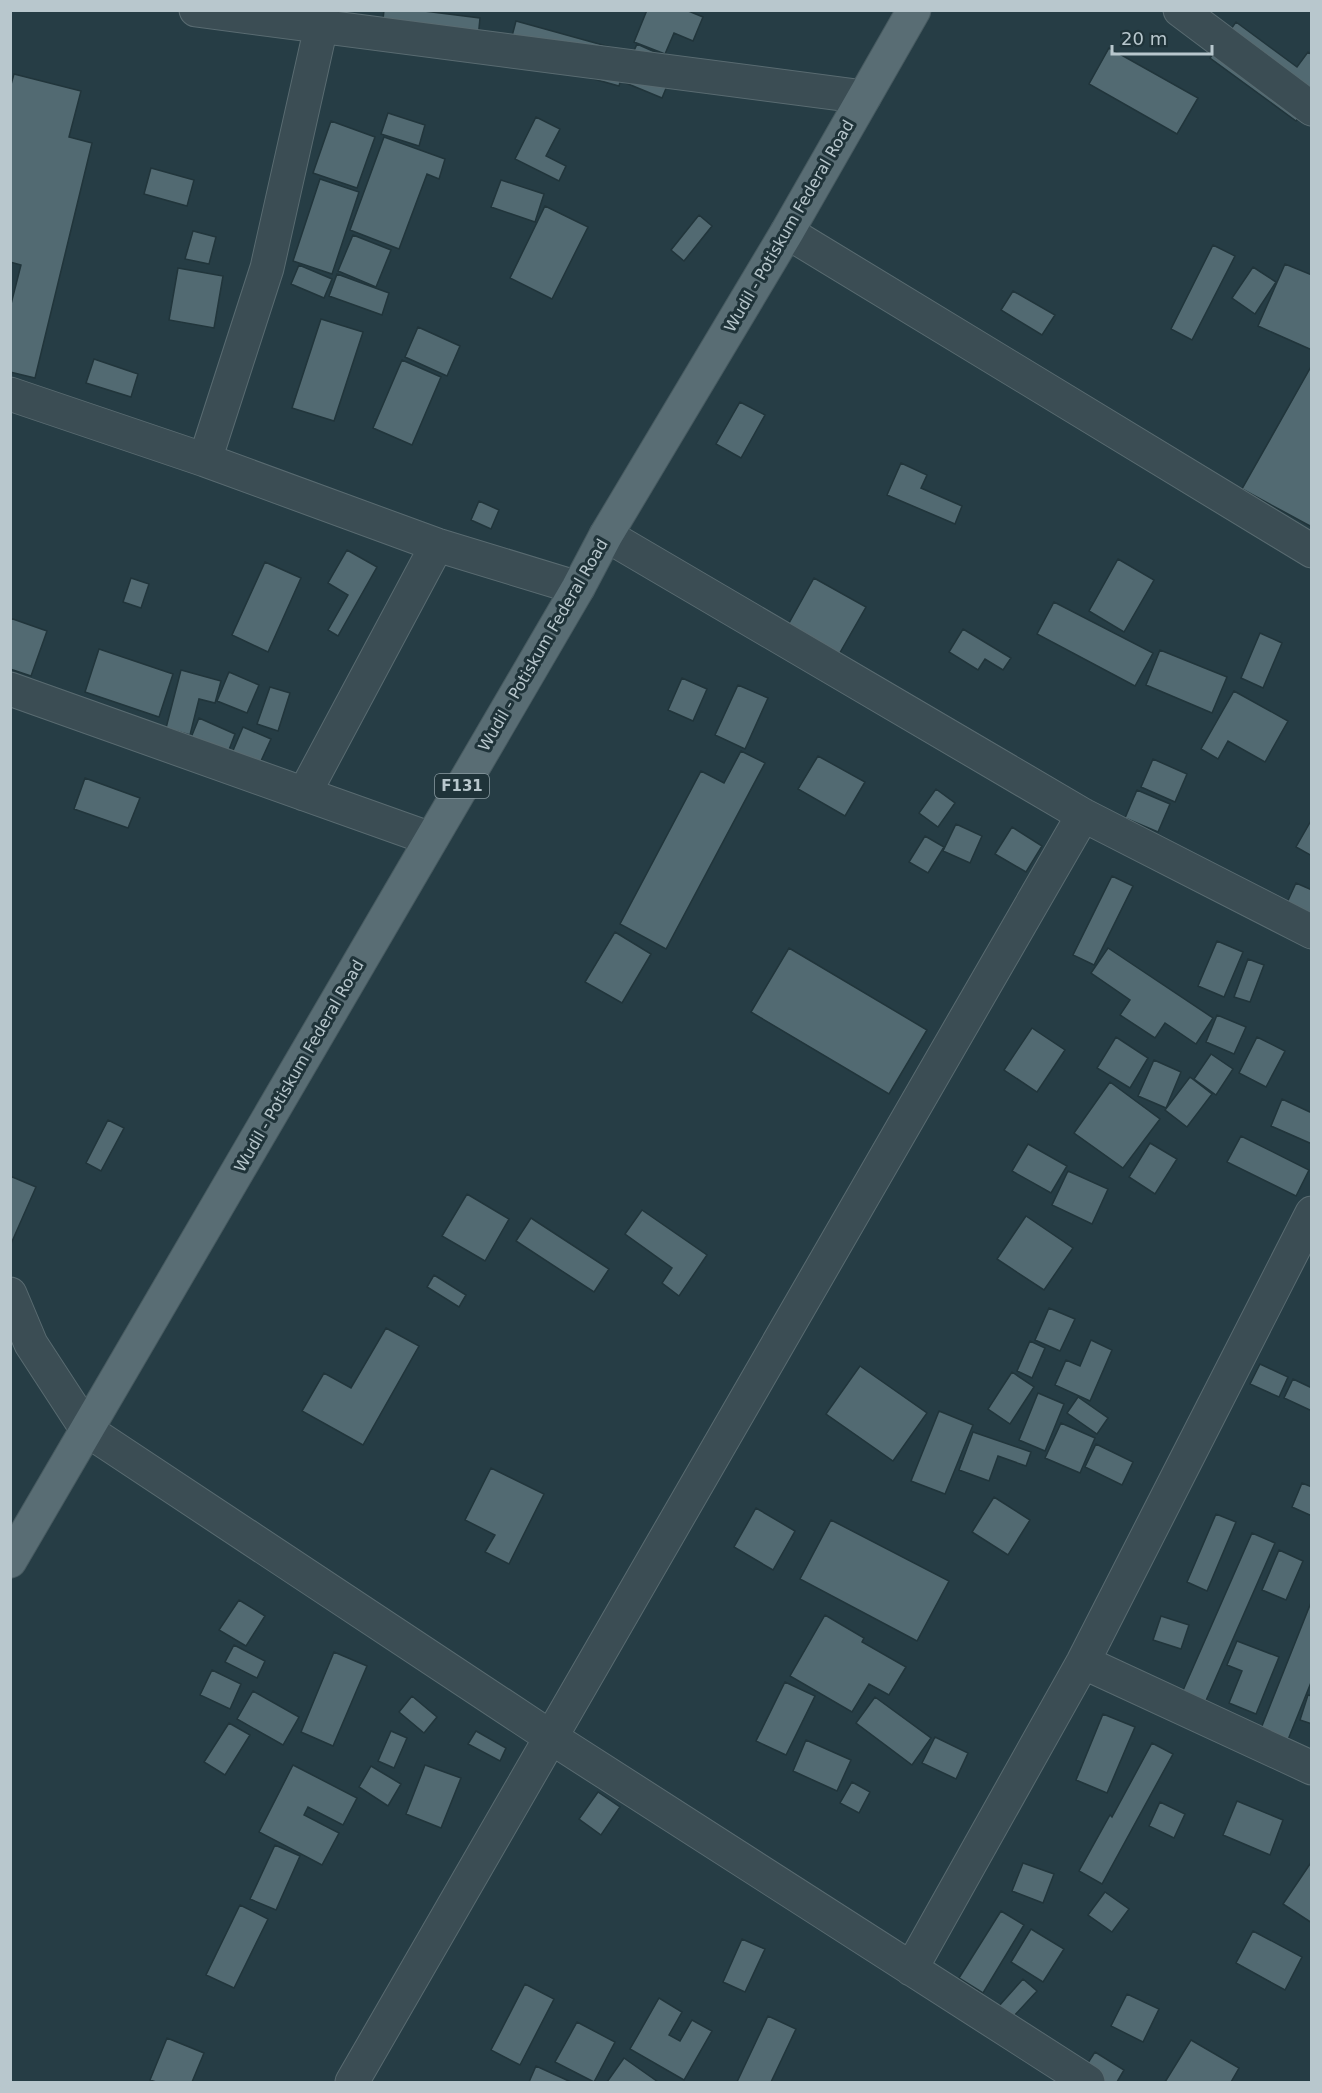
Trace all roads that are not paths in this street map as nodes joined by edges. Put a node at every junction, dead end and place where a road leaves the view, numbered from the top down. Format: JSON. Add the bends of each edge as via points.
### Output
{"nodes":[{"id":1,"x":196,"y":10,"type":"edge"},
{"id":2,"x":914,"y":10,"type":"edge"},
{"id":3,"x":1180,"y":10,"type":"edge"},
{"id":4,"x":321,"y":27,"type":"junction"},
{"id":5,"x":864,"y":97,"type":"junction"},
{"id":6,"x":1311,"y":110,"type":"edge"},
{"id":7,"x":788,"y":232,"type":"junction"},
{"id":8,"x":10,"y":394,"type":"edge"},
{"id":9,"x":205,"y":460,"type":"junction"},
{"id":10,"x":606,"y":535,"type":"junction"},
{"id":11,"x":437,"y":545,"type":"junction"},
{"id":12,"x":1311,"y":551,"type":"edge"},
{"id":13,"x":578,"y":588,"type":"junction"},
{"id":14,"x":10,"y":689,"type":"edge"},
{"id":15,"x":304,"y":794,"type":"junction"},
{"id":16,"x":1083,"y":815,"type":"junction"},
{"id":17,"x":431,"y":839,"type":"junction"},
{"id":18,"x":1311,"y":932,"type":"edge"},
{"id":19,"x":1311,"y":1213,"type":"edge"},
{"id":20,"x":10,"y":1294,"type":"edge"},
{"id":21,"x":87,"y":1430,"type":"junction"},
{"id":22,"x":10,"y":1561,"type":"edge"},
{"id":23,"x":1083,"y":1662,"type":"junction"},
{"id":24,"x":552,"y":1738,"type":"junction"},
{"id":25,"x":1311,"y":1768,"type":"edge"},
{"id":26,"x":911,"y":1969,"type":"junction"},
{"id":27,"x":353,"y":2082,"type":"edge"},
{"id":28,"x":1088,"y":2082,"type":"edge"}],
"edges":[{"from":1,"to":4,"type":"street"},
{"from":2,"to":5,"type":"main road","name":"Wudil - Potiskum Federal Road","number":"F131"},
{"from":3,"to":6,"type":"street"},
{"from":4,"to":5,"type":"street"},
{"from":4,"to":9,"type":"street","via":[[267,268]]},
{"from":5,"to":7,"type":"main road","name":"Wudil - Potiskum Federal Road","number":"F131"},
{"from":7,"to":10,"type":"main road","name":"Wudil - Potiskum Federal Road","number":"F131"},
{"from":7,"to":12,"type":"street"},
{"from":8,"to":9,"type":"street"},
{"from":9,"to":11,"type":"street"},
{"from":10,"to":13,"type":"main road","name":"Wudil - Potiskum Federal Road","number":"F131"},
{"from":10,"to":16,"type":"street"},
{"from":11,"to":13,"type":"street"},
{"from":11,"to":15,"type":"street"},
{"from":13,"to":17,"type":"main road","name":"Wudil - Potiskum Federal Road","number":"F131"},
{"from":14,"to":15,"type":"street"},
{"from":15,"to":17,"type":"street"},
{"from":16,"to":18,"type":"street"},
{"from":16,"to":24,"type":"street"},
{"from":17,"to":21,"type":"main road","name":"Wudil - Potiskum Federal Road","number":"F131"},
{"from":19,"to":23,"type":"street"},
{"from":20,"to":21,"type":"street","via":[[31,1344]]},
{"from":21,"to":22,"type":"main road","name":"Wudil - Potiskum Federal Road","number":"F131"},
{"from":21,"to":24,"type":"street"},
{"from":23,"to":25,"type":"street"},
{"from":23,"to":26,"type":"street"},
{"from":24,"to":26,"type":"street"},
{"from":24,"to":27,"type":"street"},
{"from":26,"to":28,"type":"street"}]}
